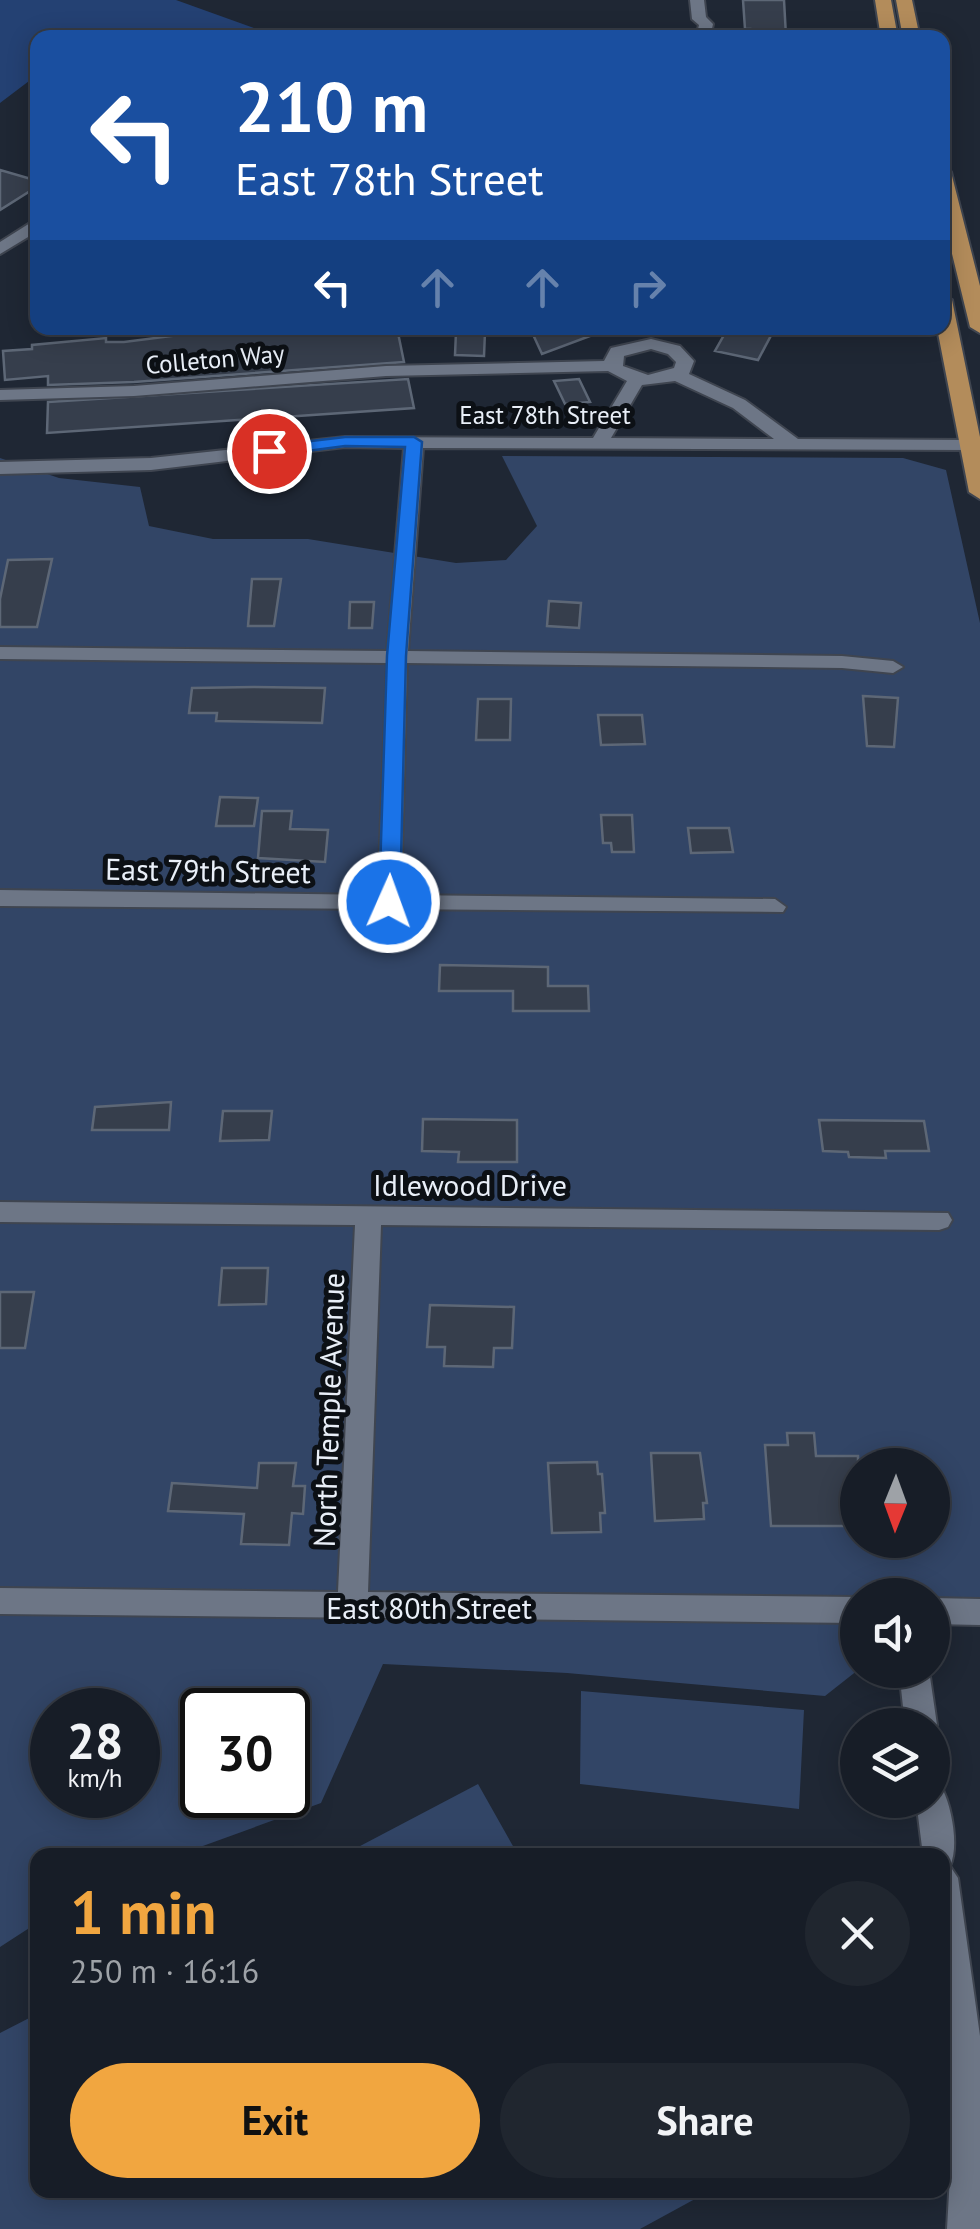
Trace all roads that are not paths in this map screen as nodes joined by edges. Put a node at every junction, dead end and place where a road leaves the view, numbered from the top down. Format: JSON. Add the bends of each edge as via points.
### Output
{"nodes":[{"id":1,"x":697,"y":0,"type":"edge"},
{"id":2,"x":883,"y":0,"type":"edge"},
{"id":3,"x":904,"y":0,"type":"edge"},
{"id":4,"x":698,"y":18,"type":"junction"},
{"id":5,"x":690,"y":30,"type":"edge"},
{"id":6,"x":705,"y":30,"type":"edge"},
{"id":7,"x":889,"y":30,"type":"edge"},
{"id":8,"x":910,"y":30,"type":"edge"},
{"id":9,"x":950,"y":205,"type":"edge"},
{"id":10,"x":30,"y":228,"type":"edge"},
{"id":11,"x":0,"y":249,"type":"edge"},
{"id":12,"x":980,"y":327,"type":"edge"},
{"id":13,"x":673,"y":335,"type":"edge"},
{"id":14,"x":949,"y":335,"type":"edge"},
{"id":15,"x":665,"y":346,"type":"junction"},
{"id":16,"x":614,"y":366,"type":"junction"},
{"id":17,"x":676,"y":375,"type":"junction"},
{"id":18,"x":638,"y":380,"type":"junction"},
{"id":19,"x":0,"y":395,"type":"edge"},
{"id":20,"x":414,"y":442,"type":"junction"},
{"id":21,"x":599,"y":443,"type":"junction"},
{"id":22,"x":793,"y":444,"type":"junction"},
{"id":23,"x":971,"y":444,"type":"junction"},
{"id":24,"x":0,"y":468,"type":"edge"},
{"id":25,"x":980,"y":492,"type":"edge"},
{"id":26,"x":0,"y":654,"type":"edge"},
{"id":27,"x":396,"y":656,"type":"junction"},
{"id":28,"x":892,"y":666,"type":"dead end"},
{"id":29,"x":0,"y":898,"type":"edge"},
{"id":30,"x":389,"y":902,"type":"junction"},
{"id":31,"x":775,"y":908,"type":"dead end"},
{"id":32,"x":0,"y":1212,"type":"edge"},
{"id":33,"x":368,"y":1216,"type":"junction"},
{"id":34,"x":939,"y":1220,"type":"dead end"},
{"id":35,"x":0,"y":1601,"type":"edge"},
{"id":36,"x":352,"y":1607,"type":"junction"},
{"id":37,"x":840,"y":1610,"type":"edge"},
{"id":38,"x":950,"y":1611,"type":"edge"},
{"id":39,"x":980,"y":1612,"type":"edge"},
{"id":40,"x":934,"y":1818,"type":"edge"},
{"id":41,"x":938,"y":1848,"type":"edge"},
{"id":42,"x":950,"y":1945,"type":"edge"},
{"id":43,"x":965,"y":2229,"type":"edge"}],
"edges":[{"from":1,"to":4,"type":"street"},
{"from":2,"to":7,"type":"main road"},
{"from":3,"to":8,"type":"main road"},
{"from":4,"to":5,"type":"street"},
{"from":4,"to":6,"type":"street"},
{"from":9,"to":12,"type":"main road"},
{"from":10,"to":11,"type":"street"},
{"from":13,"to":15,"type":"street"},
{"from":14,"to":23,"type":"main road"},
{"from":15,"to":16,"type":"street","via":[[628,347],[616,352]]},
{"from":15,"to":17,"type":"street","via":[[685,361]]},
{"from":16,"to":18,"type":"street"},
{"from":16,"to":19,"type":"street","name":"Colleton Way","via":[[386,370]]},
{"from":17,"to":18,"type":"street"},
{"from":17,"to":22,"type":"street","via":[[739,404]]},
{"from":18,"to":21,"type":"street"},
{"from":20,"to":21,"type":"street","name":"East 78th Street"},
{"from":20,"to":24,"type":"street","name":"East 78th Street","via":[[345,442],[150,464]]},
{"from":20,"to":27,"type":"street"},
{"from":21,"to":22,"type":"street","name":"East 78th Street"},
{"from":22,"to":23,"type":"street","name":"East 78th Street"},
{"from":23,"to":25,"type":"main road"},
{"from":26,"to":27,"type":"street"},
{"from":27,"to":28,"type":"street"},
{"from":27,"to":30,"type":"street"},
{"from":29,"to":30,"type":"street","name":"East 79th Street"},
{"from":30,"to":31,"type":"street","name":"East 79th Street"},
{"from":32,"to":33,"type":"street","name":"Idlewood Drive"},
{"from":33,"to":34,"type":"street","name":"Idlewood Drive"},
{"from":33,"to":36,"type":"street","name":"North Temple Avenue"},
{"from":35,"to":36,"type":"street","name":"East 80th Street"},
{"from":36,"to":37,"type":"street","name":"East 80th Street"},
{"from":38,"to":39,"type":"street"},
{"from":40,"to":41,"type":"street"},
{"from":42,"to":43,"type":"street","via":[[967,2088]]}]}
